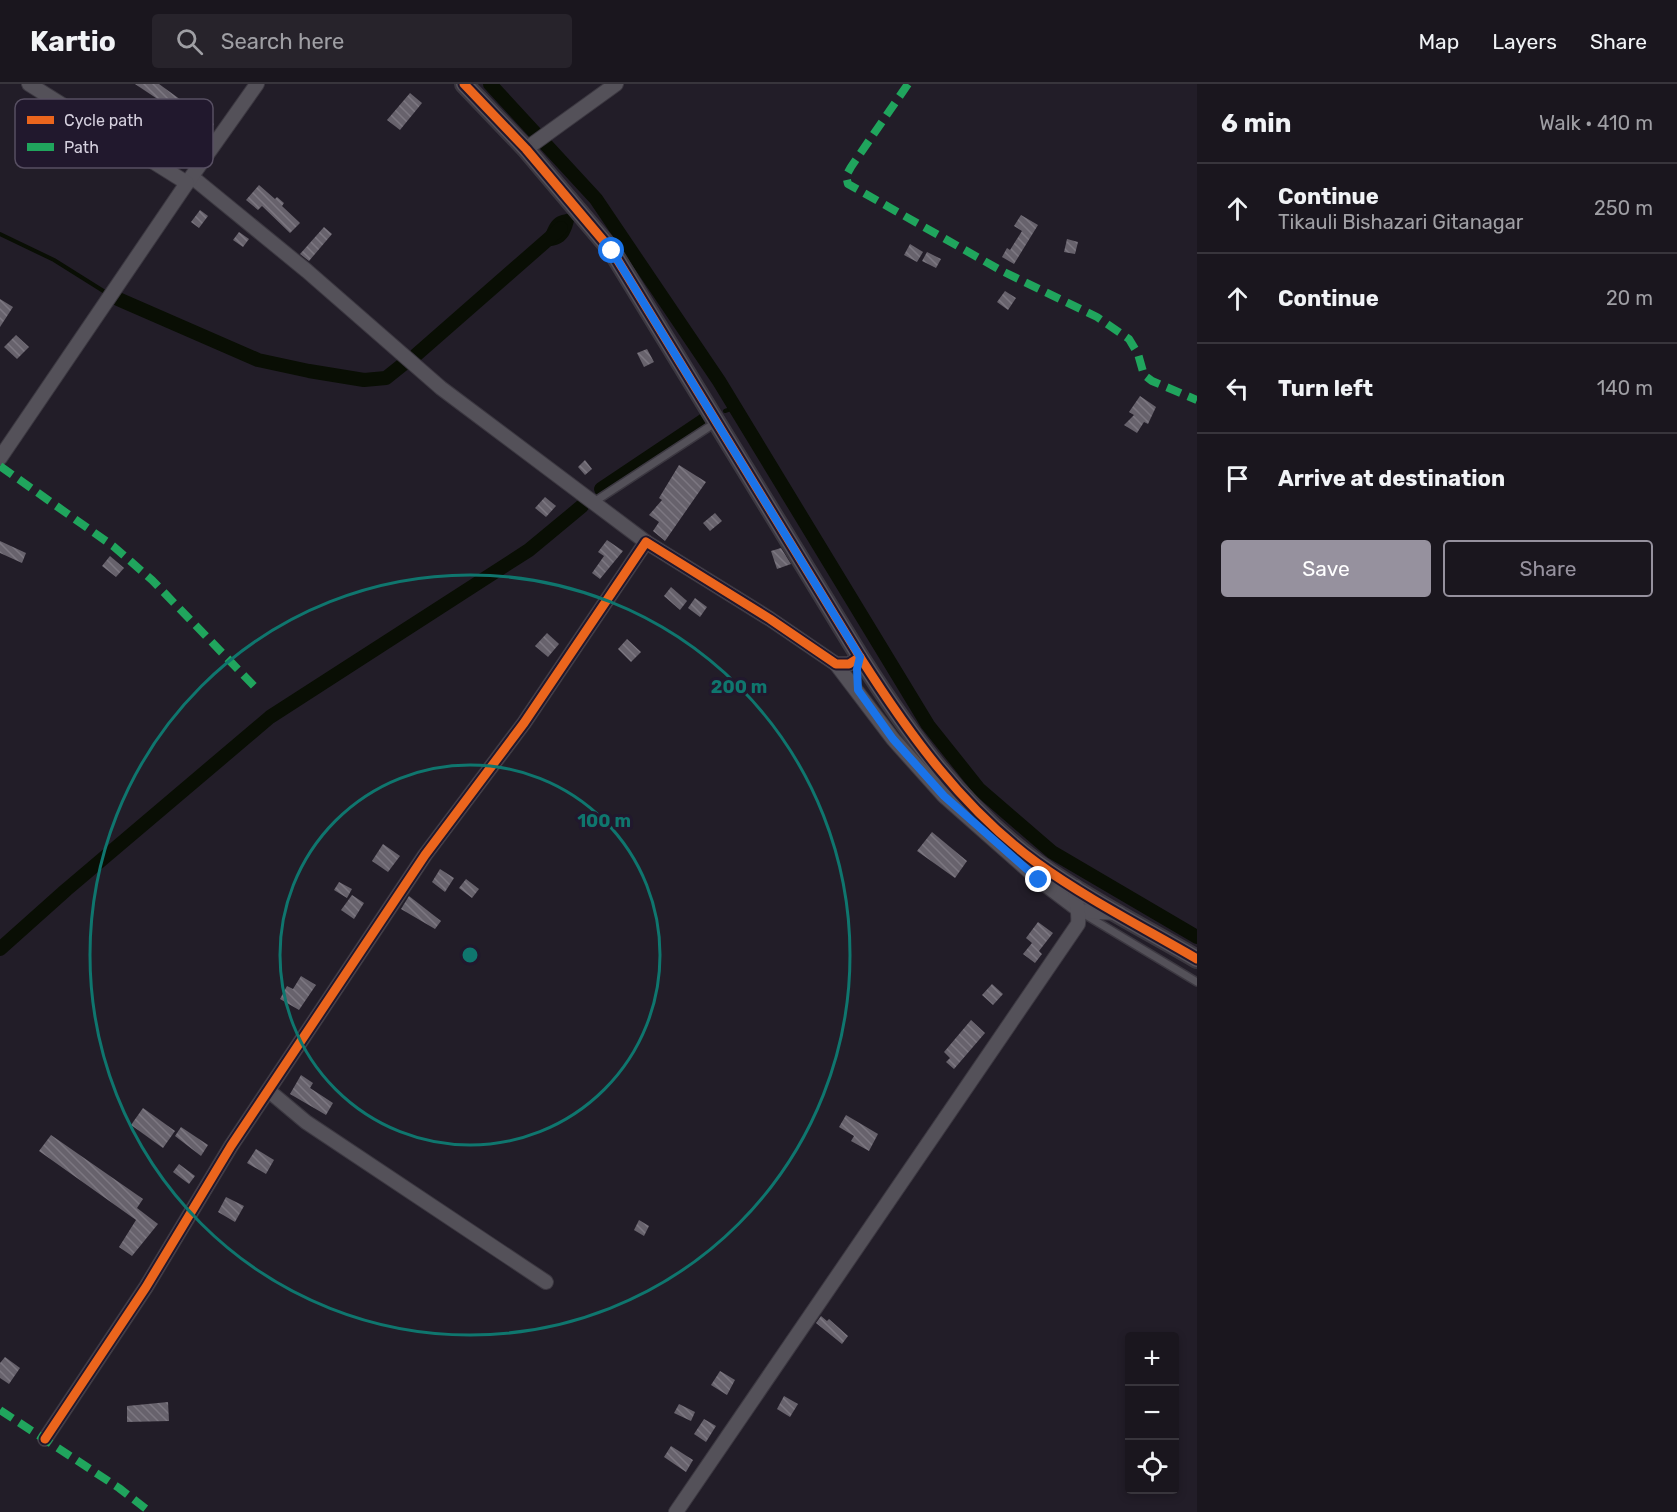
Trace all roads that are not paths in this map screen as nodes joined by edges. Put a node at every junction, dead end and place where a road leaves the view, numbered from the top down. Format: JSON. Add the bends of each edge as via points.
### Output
{"nodes":[{"id":1,"x":29,"y":84,"type":"edge"},
{"id":2,"x":257,"y":84,"type":"edge"},
{"id":3,"x":464,"y":84,"type":"edge"},
{"id":4,"x":616,"y":84,"type":"edge"},
{"id":5,"x":54,"y":99,"type":"edge"},
{"id":6,"x":531,"y":145,"type":"junction"},
{"id":7,"x":213,"y":147,"type":"edge"},
{"id":8,"x":170,"y":168,"type":"edge"},
{"id":9,"x":198,"y":168,"type":"edge"},
{"id":10,"x":190,"y":180,"type":"junction"},
{"id":11,"x":718,"y":422,"type":"junction"},
{"id":12,"x":0,"y":458,"type":"edge"},
{"id":13,"x":592,"y":503,"type":"junction"},
{"id":14,"x":646,"y":542,"type":"junction"},
{"id":15,"x":860,"y":657,"type":"junction"},
{"id":16,"x":837,"y":664,"type":"junction"},
{"id":17,"x":858,"y":690,"type":"junction"},
{"id":18,"x":1076,"y":887,"type":"junction"},
{"id":19,"x":1080,"y":911,"type":"junction"},
{"id":20,"x":1119,"y":913,"type":"junction"},
{"id":21,"x":1197,"y":959,"type":"edge"},
{"id":22,"x":1197,"y":982,"type":"edge"},
{"id":23,"x":269,"y":1091,"type":"junction"},
{"id":24,"x":546,"y":1282,"type":"dead end"},
{"id":25,"x":45,"y":1439,"type":"dead end"},
{"id":26,"x":676,"y":1512,"type":"edge"}],
"edges":[{"from":1,"to":5,"type":"street"},
{"from":2,"to":7,"type":"street"},
{"from":3,"to":6,"type":"street"},
{"from":4,"to":6,"type":"street"},
{"from":6,"to":11,"type":"street","via":[[612,251]]},
{"from":8,"to":10,"type":"street"},
{"from":9,"to":10,"type":"street"},
{"from":10,"to":12,"type":"street"},
{"from":10,"to":13,"type":"street","via":[[307,271],[441,388]]},
{"from":11,"to":13,"type":"lane"},
{"from":11,"to":15,"type":"street"},
{"from":13,"to":14,"type":"street"},
{"from":14,"to":16,"type":"street"},
{"from":14,"to":23,"type":"street","via":[[524,723],[425,855]]},
{"from":15,"to":16,"type":"street","via":[[849,664]]},
{"from":15,"to":17,"type":"street"},
{"from":15,"to":18,"type":"street","via":[[937,769],[1029,856]]},
{"from":16,"to":17,"type":"street"},
{"from":17,"to":19,"type":"street","via":[[893,739],[944,796]]},
{"from":18,"to":19,"type":"street","via":[[1074,897]]},
{"from":18,"to":20,"type":"street"},
{"from":19,"to":20,"type":"street"},
{"from":19,"to":22,"type":"lane"},
{"from":19,"to":26,"type":"street","via":[[1078,924]]},
{"from":20,"to":21,"type":"street"},
{"from":23,"to":24,"type":"street","via":[[306,1122]]},
{"from":23,"to":25,"type":"street"}]}
